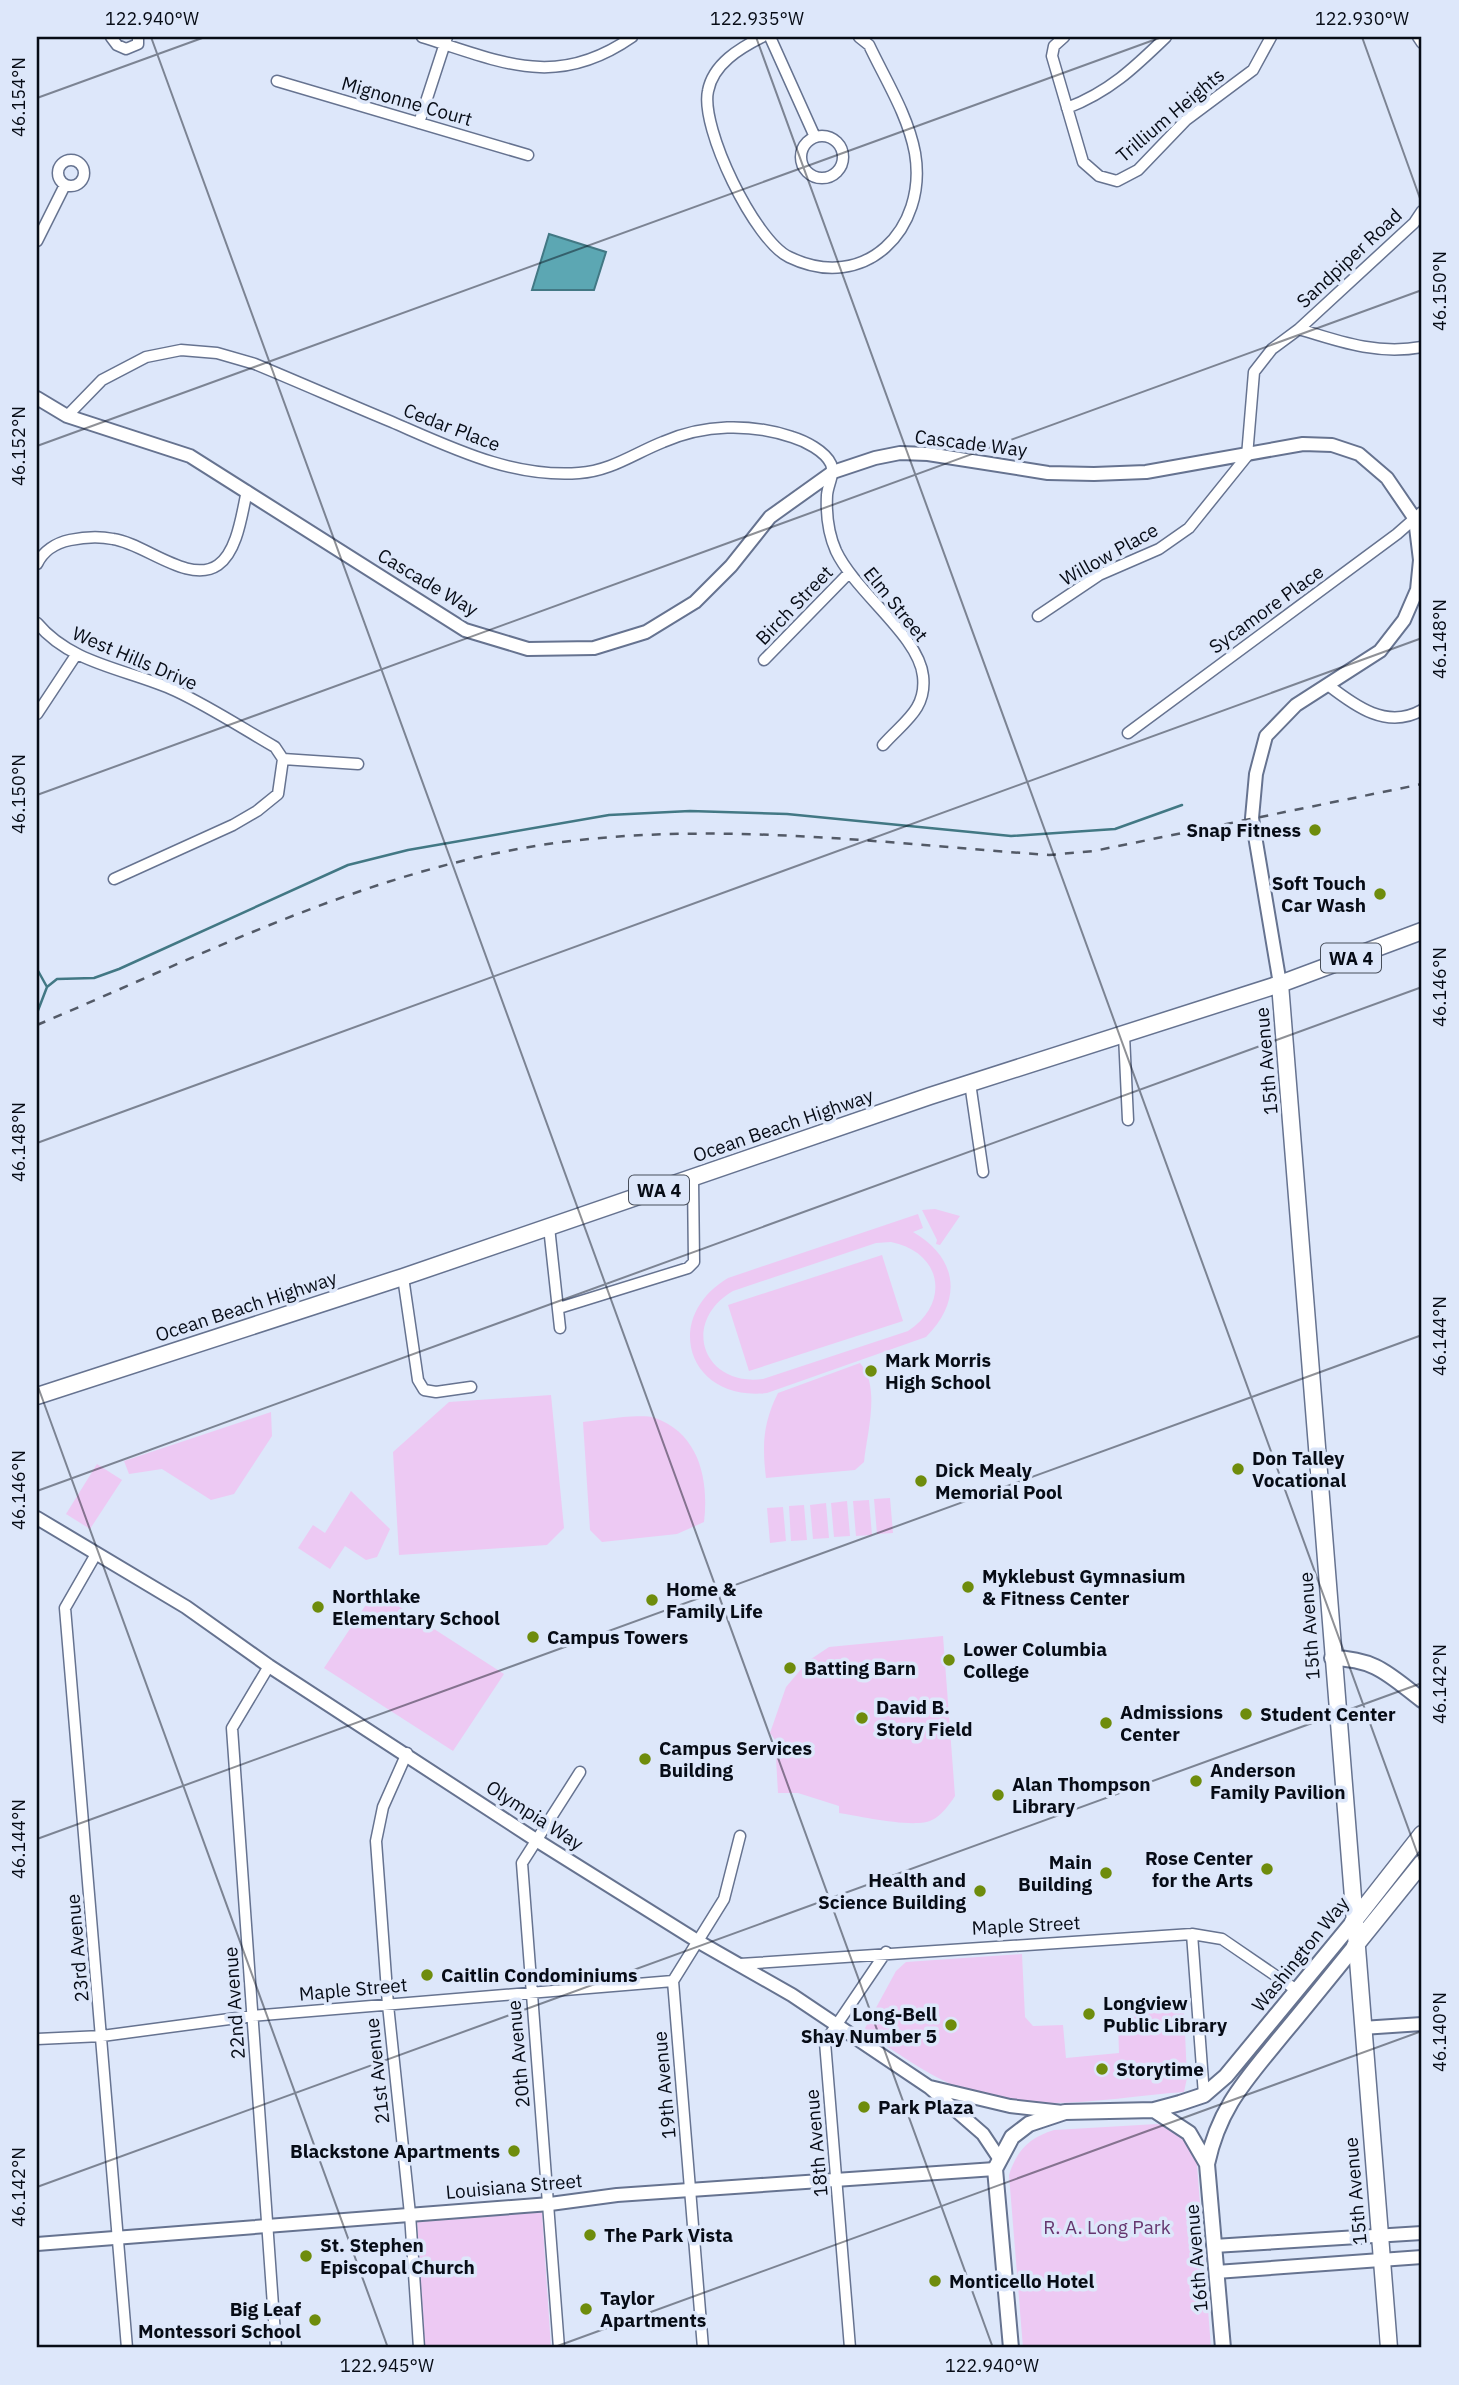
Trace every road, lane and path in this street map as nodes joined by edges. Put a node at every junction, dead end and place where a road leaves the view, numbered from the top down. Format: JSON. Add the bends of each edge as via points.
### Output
{"nodes":[{"id":1,"x":111,"y":37,"type":"edge"},
{"id":2,"x":138,"y":37,"type":"edge"},
{"id":3,"x":422,"y":37,"type":"edge"},
{"id":4,"x":632,"y":37,"type":"edge"},
{"id":5,"x":762,"y":37,"type":"edge"},
{"id":6,"x":770,"y":37,"type":"edge"},
{"id":7,"x":859,"y":37,"type":"edge"},
{"id":8,"x":1064,"y":37,"type":"edge"},
{"id":9,"x":1166,"y":37,"type":"edge"},
{"id":10,"x":1271,"y":37,"type":"edge"},
{"id":11,"x":1418,"y":37,"type":"edge"},
{"id":12,"x":446,"y":40,"type":"edge"},
{"id":13,"x":1422,"y":43,"type":"edge"},
{"id":14,"x":277,"y":81,"type":"dead end"},
{"id":15,"x":1067,"y":108,"type":"junction"},
{"id":16,"x":419,"y":123,"type":"junction"},
{"id":17,"x":815,"y":137,"type":"junction"},
{"id":18,"x":528,"y":155,"type":"dead end"},
{"id":19,"x":65,"y":185,"type":"dead end"},
{"id":20,"x":1422,"y":211,"type":"edge"},
{"id":21,"x":37,"y":241,"type":"edge"},
{"id":22,"x":1299,"y":329,"type":"junction"},
{"id":23,"x":1422,"y":347,"type":"edge"},
{"id":24,"x":37,"y":398,"type":"edge"},
{"id":25,"x":67,"y":416,"type":"junction"},
{"id":26,"x":1247,"y":456,"type":"junction"},
{"id":27,"x":833,"y":472,"type":"junction"},
{"id":28,"x":247,"y":491,"type":"junction"},
{"id":29,"x":1418,"y":515,"type":"edge"},
{"id":30,"x":37,"y":564,"type":"edge"},
{"id":31,"x":848,"y":573,"type":"junction"},
{"id":32,"x":1038,"y":616,"type":"dead end"},
{"id":33,"x":37,"y":622,"type":"edge"},
{"id":34,"x":76,"y":655,"type":"junction"},
{"id":35,"x":764,"y":660,"type":"dead end"},
{"id":36,"x":1328,"y":685,"type":"junction"},
{"id":37,"x":1422,"y":710,"type":"edge"},
{"id":38,"x":37,"y":714,"type":"edge"},
{"id":39,"x":1128,"y":733,"type":"dead end"},
{"id":40,"x":883,"y":745,"type":"dead end"},
{"id":41,"x":283,"y":759,"type":"junction"},
{"id":42,"x":358,"y":764,"type":"dead end"},
{"id":43,"x":114,"y":879,"type":"dead end"},
{"id":44,"x":1422,"y":931,"type":"edge"},
{"id":45,"x":1280,"y":984,"type":"junction"},
{"id":46,"x":1124,"y":1035,"type":"junction"},
{"id":47,"x":970,"y":1083,"type":"junction"},
{"id":48,"x":1128,"y":1120,"type":"dead end"},
{"id":49,"x":983,"y":1172,"type":"dead end"},
{"id":50,"x":693,"y":1179,"type":"junction"},
{"id":51,"x":549,"y":1227,"type":"junction"},
{"id":52,"x":403,"y":1277,"type":"junction"},
{"id":53,"x":559,"y":1308,"type":"junction"},
{"id":54,"x":560,"y":1328,"type":"dead end"},
{"id":55,"x":471,"y":1387,"type":"dead end"},
{"id":56,"x":37,"y":1396,"type":"edge"},
{"id":57,"x":37,"y":1518,"type":"edge"},
{"id":58,"x":96,"y":1554,"type":"junction"},
{"id":59,"x":1332,"y":1658,"type":"junction"},
{"id":60,"x":269,"y":1666,"type":"junction"},
{"id":61,"x":1422,"y":1700,"type":"edge"},
{"id":62,"x":407,"y":1754,"type":"junction"},
{"id":63,"x":580,"y":1772,"type":"dead end"},
{"id":64,"x":1422,"y":1834,"type":"edge"},
{"id":65,"x":740,"y":1836,"type":"dead end"},
{"id":66,"x":536,"y":1840,"type":"junction"},
{"id":67,"x":1422,"y":1863,"type":"edge"},
{"id":68,"x":1353,"y":1922,"type":"junction"},
{"id":69,"x":1192,"y":1934,"type":"junction"},
{"id":70,"x":699,"y":1942,"type":"junction"},
{"id":71,"x":1355,"y":1945,"type":"junction"},
{"id":72,"x":886,"y":1952,"type":"junction"},
{"id":73,"x":740,"y":1964,"type":"junction"},
{"id":74,"x":673,"y":1981,"type":"junction"},
{"id":75,"x":1297,"y":1991,"type":"junction"},
{"id":76,"x":530,"y":1994,"type":"junction"},
{"id":77,"x":388,"y":2005,"type":"junction"},
{"id":78,"x":252,"y":2016,"type":"junction"},
{"id":79,"x":1422,"y":2024,"type":"edge"},
{"id":80,"x":837,"y":2025,"type":"junction"},
{"id":81,"x":1362,"y":2028,"type":"junction"},
{"id":82,"x":102,"y":2036,"type":"junction"},
{"id":83,"x":37,"y":2039,"type":"edge"},
{"id":84,"x":1252,"y":2069,"type":"joint"},
{"id":85,"x":929,"y":2087,"type":"junction"},
{"id":86,"x":1204,"y":2095,"type":"junction"},
{"id":87,"x":1154,"y":2110,"type":"junction"},
{"id":88,"x":1065,"y":2112,"type":"junction"},
{"id":89,"x":997,"y":2164,"type":"junction"},
{"id":90,"x":1207,"y":2164,"type":"junction"},
{"id":91,"x":836,"y":2179,"type":"junction"},
{"id":92,"x":691,"y":2191,"type":"junction"},
{"id":93,"x":550,"y":2204,"type":"junction"},
{"id":94,"x":410,"y":2214,"type":"junction"},
{"id":95,"x":268,"y":2223,"type":"junction"},
{"id":96,"x":1422,"y":2233,"type":"edge"},
{"id":97,"x":1381,"y":2236,"type":"junction"},
{"id":98,"x":118,"y":2237,"type":"junction"},
{"id":99,"x":37,"y":2244,"type":"edge"},
{"id":100,"x":1214,"y":2246,"type":"junction"},
{"id":101,"x":1422,"y":2257,"type":"edge"},
{"id":102,"x":1383,"y":2259,"type":"junction"},
{"id":103,"x":1216,"y":2273,"type":"junction"},
{"id":104,"x":127,"y":2348,"type":"edge"},
{"id":105,"x":276,"y":2348,"type":"edge"},
{"id":106,"x":419,"y":2348,"type":"edge"},
{"id":107,"x":559,"y":2348,"type":"edge"},
{"id":108,"x":704,"y":2348,"type":"edge"},
{"id":109,"x":850,"y":2348,"type":"edge"},
{"id":110,"x":1011,"y":2348,"type":"edge"},
{"id":111,"x":1223,"y":2348,"type":"edge"},
{"id":112,"x":1389,"y":2348,"type":"edge"}],
"edges":[{"from":1,"to":2,"type":"street","via":[[126,49],[138,44]]},
{"from":3,"to":12,"type":"street"},
{"from":4,"to":12,"type":"street","via":[[578,65],[542,69]]},
{"from":5,"to":7,"type":"street","via":[[739,48],[718,69],[707,91],[710,120],[730,177],[766,238],[788,257],[841,268],[867,261],[891,245],[908,218],[916,191],[915,153],[906,123],[869,46]]},
{"from":6,"to":17,"type":"street"},
{"from":8,"to":15,"type":"street","name":"Trillium Heights","via":[[1054,46],[1052,56]]},
{"from":9,"to":15,"type":"street","via":[[1097,97]]},
{"from":10,"to":15,"type":"street","name":"Trillium Heights","via":[[1253,70],[1186,120],[1138,170],[1117,181],[1099,176],[1083,162]]},
{"from":11,"to":13,"type":"street"},
{"from":12,"to":16,"type":"street"},
{"from":14,"to":16,"type":"street","name":"Mignonne Court"},
{"from":16,"to":18,"type":"street","name":"Mignonne Court"},
{"from":17,"to":17,"type":"street","via":[[801,154],[803,168],[814,178],[829,178],[840,169],[842,150],[834,140]]},
{"from":19,"to":21,"type":"street"},
{"from":20,"to":22,"type":"street","name":"Sandpiper Road"},
{"from":22,"to":23,"type":"street","via":[[1360,349]]},
{"from":22,"to":26,"type":"street","name":"Sandpiper Road","via":[[1272,349],[1254,372]]},
{"from":24,"to":25,"type":"street","name":"Cascade Way"},
{"from":25,"to":27,"type":"street","name":"Cedar Place","via":[[102,380],[146,357],[193,351],[255,364],[476,459],[531,472],[581,473],[620,464],[664,441],[704,429],[749,426],[794,437],[821,453]]},
{"from":25,"to":28,"type":"street","name":"Cascade Way","via":[[190,456]]},
{"from":26,"to":27,"type":"street","name":"Cascade Way","via":[[1146,472],[1094,474],[1048,473],[900,453]]},
{"from":26,"to":29,"type":"street","name":"Cascade Way","via":[[1303,444],[1332,445],[1359,454]]},
{"from":26,"to":32,"type":"street","name":"Willow Place","via":[[1189,528],[1159,549],[1099,575]]},
{"from":27,"to":28,"type":"street","name":"Cascade Way","via":[[769,516],[731,566],[695,602],[646,632],[594,648],[528,649],[465,630]]},
{"from":27,"to":31,"type":"street","name":"Elm Street","via":[[827,492],[827,523]]},
{"from":28,"to":30,"type":"street","via":[[230,549],[219,565],[201,571],[181,569],[115,539],[95,538],[63,542],[41,554]]},
{"from":29,"to":36,"type":"street","name":"Cascade Way","via":[[1417,590],[1404,620],[1380,651]]},
{"from":29,"to":39,"type":"street","name":"Sycamore Place"},
{"from":31,"to":35,"type":"street","name":"Birch Street"},
{"from":31,"to":40,"type":"street","name":"Elm Street","via":[[912,646],[923,673],[923,699],[911,719]]},
{"from":33,"to":34,"type":"street","name":"West Hills Drive","via":[[51,639]]},
{"from":34,"to":38,"type":"street"},
{"from":34,"to":41,"type":"street","name":"West Hills Drive","via":[[175,691],[275,747]]},
{"from":36,"to":37,"type":"street","via":[[1362,710],[1393,718]]},
{"from":36,"to":45,"type":"street","name":"Cascade Way","via":[[1296,705],[1266,736],[1256,774],[1252,818]]},
{"from":41,"to":42,"type":"street"},
{"from":41,"to":43,"type":"street","via":[[278,794],[257,811]]},
{"from":44,"to":45,"type":"main road","name":"Ocean Beach Highway","number":"WA 4"},
{"from":45,"to":46,"type":"main road","name":"Ocean Beach Highway","number":"WA 4"},
{"from":45,"to":59,"type":"main road","name":"15th Avenue"},
{"from":46,"to":47,"type":"main road","name":"Ocean Beach Highway","number":"WA 4"},
{"from":46,"to":48,"type":"street"},
{"from":47,"to":49,"type":"street"},
{"from":47,"to":50,"type":"main road","name":"Ocean Beach Highway","number":"WA 4"},
{"from":50,"to":51,"type":"main road","name":"Ocean Beach Highway","number":"WA 4"},
{"from":50,"to":53,"type":"street","via":[[696,1254],[688,1268]]},
{"from":51,"to":52,"type":"main road","name":"Ocean Beach Highway","number":"WA 4"},
{"from":51,"to":53,"type":"street"},
{"from":52,"to":55,"type":"street","via":[[418,1380],[424,1390]]},
{"from":52,"to":56,"type":"main road","name":"Ocean Beach Highway","number":"WA 4"},
{"from":53,"to":54,"type":"street"},
{"from":57,"to":58,"type":"street","name":"Olympia Way"},
{"from":58,"to":60,"type":"street","name":"Olympia Way","via":[[186,1607]]},
{"from":58,"to":82,"type":"street","name":"23rd Avenue","via":[[65,1608]]},
{"from":59,"to":61,"type":"main road","via":[[1359,1658],[1377,1666]]},
{"from":59,"to":68,"type":"main road","name":"15th Avenue"},
{"from":60,"to":62,"type":"street","name":"Olympia Way"},
{"from":60,"to":78,"type":"street","name":"22nd Avenue","via":[[232,1728]]},
{"from":62,"to":66,"type":"street","name":"Olympia Way"},
{"from":62,"to":77,"type":"street","name":"21st Avenue","via":[[383,1807],[376,1841]]},
{"from":63,"to":66,"type":"street","name":"20th Avenue"},
{"from":64,"to":68,"type":"main road","name":"Washington Way"},
{"from":65,"to":70,"type":"street","via":[[724,1899]]},
{"from":66,"to":70,"type":"street","name":"Olympia Way"},
{"from":66,"to":76,"type":"street","name":"20th Avenue","via":[[522,1863]]},
{"from":67,"to":71,"type":"main road","name":"Washington Way"},
{"from":68,"to":71,"type":"main road","name":"15th Avenue"},
{"from":68,"to":75,"type":"main road","name":"Washington Way"},
{"from":69,"to":72,"type":"street","name":"Maple Street"},
{"from":69,"to":75,"type":"street","name":"Maple Street","via":[[1222,1939]]},
{"from":69,"to":86,"type":"street"},
{"from":70,"to":73,"type":"street","name":"Olympia Way"},
{"from":70,"to":74,"type":"street"},
{"from":71,"to":81,"type":"main road","name":"15th Avenue"},
{"from":71,"to":84,"type":"main road","name":"Washington Way"},
{"from":72,"to":73,"type":"street","name":"Maple Street"},
{"from":72,"to":80,"type":"street","name":"18th Avenue"},
{"from":73,"to":80,"type":"street","name":"Olympia Way"},
{"from":74,"to":76,"type":"street","name":"Maple Street"},
{"from":74,"to":92,"type":"street","name":"19th Avenue"},
{"from":75,"to":86,"type":"main road","name":"Washington Way","via":[[1226,2076]]},
{"from":76,"to":77,"type":"street","name":"Maple Street"},
{"from":76,"to":93,"type":"street","name":"20th Avenue"},
{"from":77,"to":78,"type":"street","name":"Maple Street"},
{"from":77,"to":94,"type":"street","name":"21st Avenue"},
{"from":78,"to":82,"type":"street","name":"Maple Street"},
{"from":78,"to":95,"type":"street","name":"22nd Avenue"},
{"from":79,"to":81,"type":"street"},
{"from":80,"to":85,"type":"street","name":"Olympia Way"},
{"from":80,"to":91,"type":"street","name":"18th Avenue","via":[[825,2042]]},
{"from":81,"to":97,"type":"main road","name":"15th Avenue"},
{"from":82,"to":83,"type":"street","name":"Maple Street"},
{"from":82,"to":98,"type":"street","name":"23rd Avenue"},
{"from":84,"to":90,"type":"main road","name":"16th Avenue","via":[[1221,2117]]},
{"from":85,"to":88,"type":"street","via":[[1010,2106]]},
{"from":85,"to":89,"type":"street","name":"Olympia Way","via":[[983,2134]]},
{"from":86,"to":87,"type":"main road"},
{"from":87,"to":88,"type":"main road"},
{"from":87,"to":90,"type":"main road","name":"16th Avenue","via":[[1189,2133]]},
{"from":88,"to":89,"type":"main road","via":[[1028,2124],[1012,2137]]},
{"from":89,"to":91,"type":"street","name":"Louisiana Street"},
{"from":89,"to":110,"type":"main road"},
{"from":90,"to":100,"type":"main road","name":"16th Avenue"},
{"from":91,"to":92,"type":"street","name":"Louisiana Street"},
{"from":91,"to":109,"type":"street","name":"18th Avenue"},
{"from":92,"to":93,"type":"street","name":"Louisiana Street"},
{"from":92,"to":108,"type":"street","name":"19th Avenue"},
{"from":93,"to":94,"type":"street","name":"Louisiana Street"},
{"from":93,"to":107,"type":"street","name":"20th Avenue"},
{"from":94,"to":95,"type":"street","name":"Louisiana Street"},
{"from":94,"to":106,"type":"street","name":"21st Avenue"},
{"from":95,"to":98,"type":"street","name":"Louisiana Street"},
{"from":95,"to":105,"type":"street","name":"22nd Avenue"},
{"from":96,"to":97,"type":"street"},
{"from":97,"to":100,"type":"street"},
{"from":97,"to":102,"type":"main road","name":"15th Avenue"},
{"from":98,"to":99,"type":"street","name":"Louisiana Street"},
{"from":98,"to":104,"type":"street","name":"23rd Avenue"},
{"from":100,"to":103,"type":"main road","name":"16th Avenue"},
{"from":101,"to":102,"type":"street"},
{"from":102,"to":103,"type":"street"},
{"from":102,"to":112,"type":"main road","name":"15th Avenue"},
{"from":103,"to":111,"type":"main road","name":"16th Avenue"}]}
